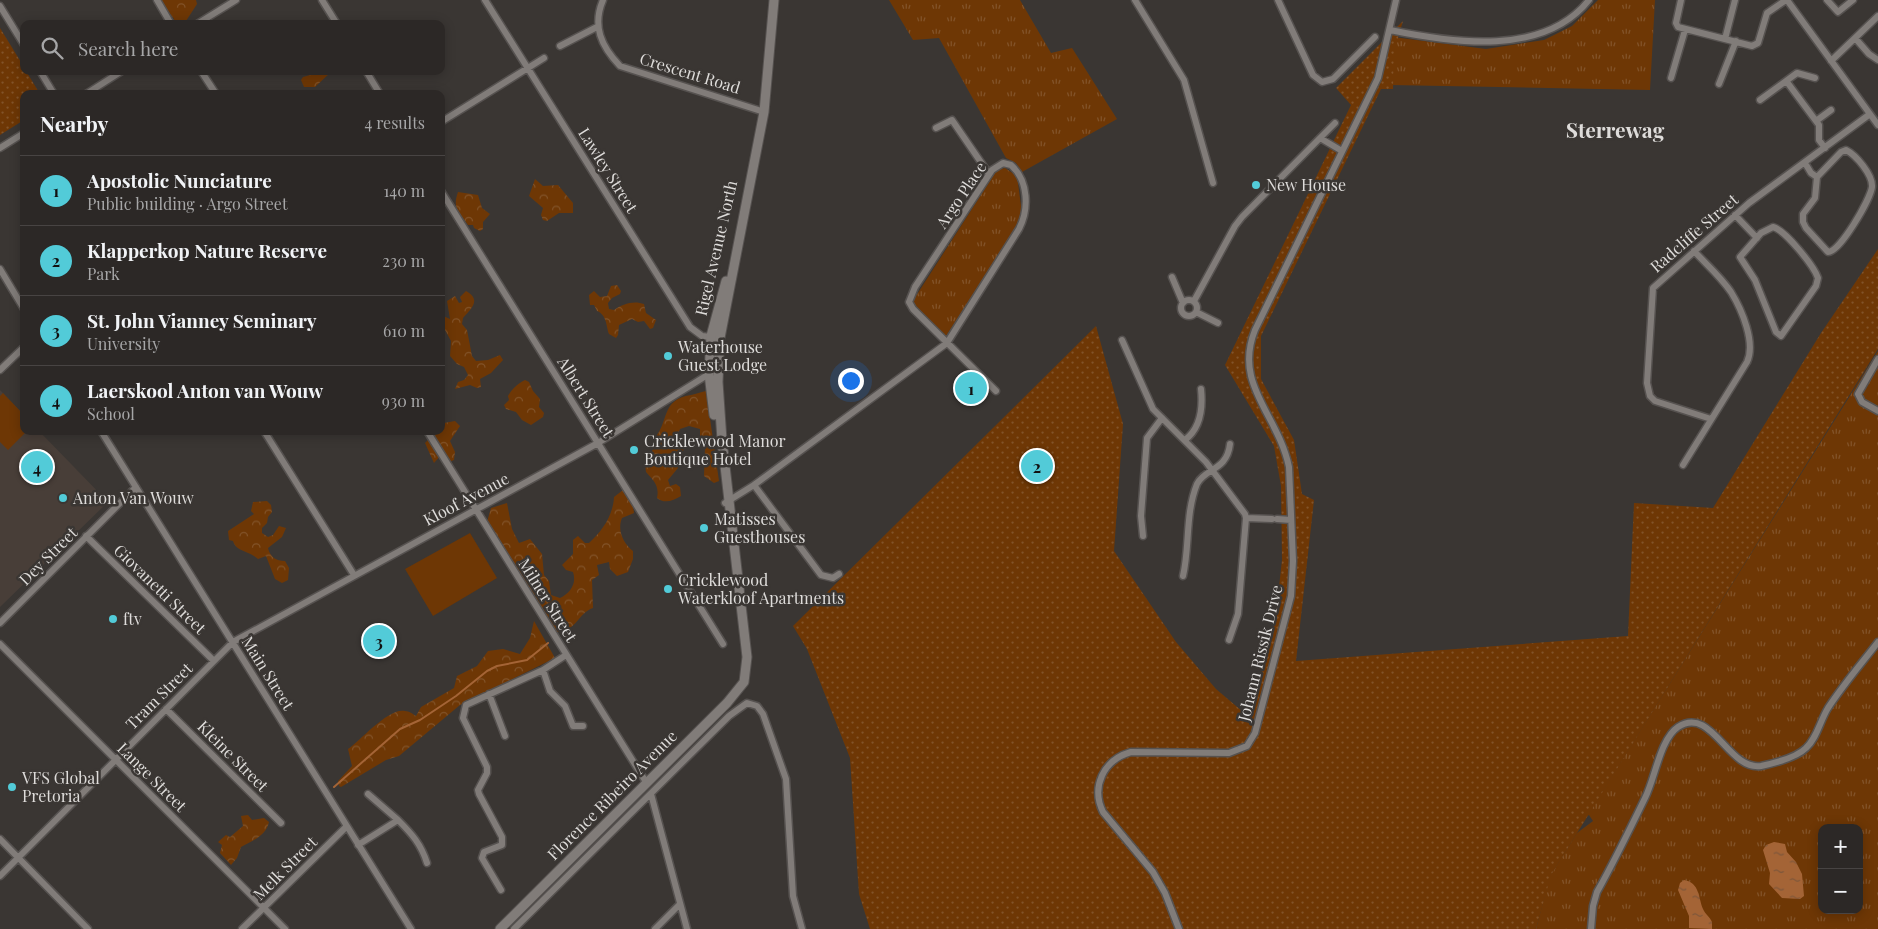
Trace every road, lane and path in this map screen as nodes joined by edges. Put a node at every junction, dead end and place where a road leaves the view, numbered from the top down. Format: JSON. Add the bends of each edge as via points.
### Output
{"nodes":[{"id":1,"x":157,"y":0,"type":"edge"},
{"id":2,"x":236,"y":0,"type":"edge"},
{"id":3,"x":322,"y":0,"type":"edge"},
{"id":4,"x":484,"y":0,"type":"edge"},
{"id":5,"x":602,"y":0,"type":"edge"},
{"id":6,"x":769,"y":0,"type":"edge"},
{"id":7,"x":774,"y":0,"type":"edge"},
{"id":8,"x":1135,"y":0,"type":"edge"},
{"id":9,"x":1278,"y":0,"type":"edge"},
{"id":10,"x":1396,"y":0,"type":"edge"},
{"id":11,"x":1590,"y":0,"type":"edge"},
{"id":12,"x":1681,"y":0,"type":"edge"},
{"id":13,"x":1735,"y":0,"type":"edge"},
{"id":14,"x":1786,"y":0,"type":"edge"},
{"id":15,"x":1827,"y":0,"type":"edge"},
{"id":16,"x":1854,"y":0,"type":"edge"},
{"id":17,"x":0,"y":6,"type":"edge"},
{"id":18,"x":1878,"y":16,"type":"edge"},
{"id":19,"x":169,"y":20,"type":"edge"},
{"id":20,"x":204,"y":20,"type":"edge"},
{"id":21,"x":334,"y":20,"type":"edge"},
{"id":22,"x":597,"y":27,"type":"junction"},
{"id":23,"x":1390,"y":30,"type":"junction"},
{"id":24,"x":1685,"y":30,"type":"junction"},
{"id":25,"x":1375,"y":37,"type":"dead end"},
{"id":26,"x":20,"y":38,"type":"edge"},
{"id":27,"x":1855,"y":38,"type":"junction"},
{"id":28,"x":1725,"y":39,"type":"junction"},
{"id":29,"x":1736,"y":41,"type":"junction"},
{"id":30,"x":560,"y":46,"type":"dead end"},
{"id":31,"x":544,"y":58,"type":"dead end"},
{"id":32,"x":1878,"y":60,"type":"edge"},
{"id":33,"x":1831,"y":61,"type":"junction"},
{"id":34,"x":527,"y":68,"type":"junction"},
{"id":35,"x":42,"y":75,"type":"edge"},
{"id":36,"x":116,"y":75,"type":"edge"},
{"id":37,"x":204,"y":75,"type":"edge"},
{"id":38,"x":368,"y":75,"type":"edge"},
{"id":39,"x":1671,"y":78,"type":"dead end"},
{"id":40,"x":1815,"y":78,"type":"dead end"},
{"id":41,"x":1787,"y":82,"type":"junction"},
{"id":42,"x":1720,"y":84,"type":"dead end"},
{"id":43,"x":52,"y":90,"type":"edge"},
{"id":44,"x":92,"y":90,"type":"edge"},
{"id":45,"x":213,"y":90,"type":"edge"},
{"id":46,"x":378,"y":90,"type":"edge"},
{"id":47,"x":1760,"y":100,"type":"dead end"},
{"id":48,"x":1831,"y":110,"type":"dead end"},
{"id":49,"x":761,"y":111,"type":"junction"},
{"id":50,"x":1870,"y":114,"type":"junction"},
{"id":51,"x":445,"y":119,"type":"edge"},
{"id":52,"x":1816,"y":121,"type":"junction"},
{"id":53,"x":1335,"y":123,"type":"dead end"},
{"id":54,"x":1878,"y":125,"type":"edge"},
{"id":55,"x":936,"y":128,"type":"dead end"},
{"id":56,"x":20,"y":136,"type":"edge"},
{"id":57,"x":1320,"y":138,"type":"junction"},
{"id":58,"x":0,"y":148,"type":"edge"},
{"id":59,"x":1825,"y":148,"type":"junction"},
{"id":60,"x":1342,"y":151,"type":"junction"},
{"id":61,"x":1805,"y":163,"type":"junction"},
{"id":62,"x":990,"y":174,"type":"junction"},
{"id":63,"x":1817,"y":177,"type":"junction"},
{"id":64,"x":1213,"y":183,"type":"dead end"},
{"id":65,"x":445,"y":197,"type":"edge"},
{"id":66,"x":1735,"y":215,"type":"junction"},
{"id":67,"x":1757,"y":238,"type":"junction"},
{"id":68,"x":1694,"y":251,"type":"junction"},
{"id":69,"x":0,"y":270,"type":"edge"},
{"id":70,"x":1172,"y":277,"type":"dead end"},
{"id":71,"x":1194,"y":301,"type":"junction"},
{"id":72,"x":20,"y":302,"type":"edge"},
{"id":73,"x":1182,"y":303,"type":"junction"},
{"id":74,"x":1196,"y":312,"type":"junction"},
{"id":75,"x":1218,"y":323,"type":"dead end"},
{"id":76,"x":715,"y":337,"type":"junction"},
{"id":77,"x":1122,"y":340,"type":"dead end"},
{"id":78,"x":947,"y":343,"type":"junction"},
{"id":79,"x":20,"y":351,"type":"edge"},
{"id":80,"x":1878,"y":359,"type":"edge"},
{"id":81,"x":719,"y":360,"type":"junction"},
{"id":82,"x":0,"y":370,"type":"edge"},
{"id":83,"x":709,"y":374,"type":"junction"},
{"id":84,"x":718,"y":382,"type":"junction"},
{"id":85,"x":1201,"y":389,"type":"dead end"},
{"id":86,"x":996,"y":391,"type":"dead end"},
{"id":87,"x":1878,"y":411,"type":"edge"},
{"id":88,"x":1162,"y":418,"type":"junction"},
{"id":89,"x":1711,"y":419,"type":"junction"},
{"id":90,"x":104,"y":435,"type":"edge"},
{"id":91,"x":266,"y":435,"type":"edge"},
{"id":92,"x":429,"y":435,"type":"edge"},
{"id":93,"x":1185,"y":440,"type":"junction"},
{"id":94,"x":598,"y":444,"type":"junction"},
{"id":95,"x":1230,"y":444,"type":"dead end"},
{"id":96,"x":1683,"y":465,"type":"dead end"},
{"id":97,"x":1213,"y":471,"type":"junction"},
{"id":98,"x":754,"y":486,"type":"junction"},
{"id":99,"x":136,"y":487,"type":"junction"},
{"id":100,"x":727,"y":503,"type":"junction"},
{"id":101,"x":475,"y":509,"type":"junction"},
{"id":102,"x":1246,"y":518,"type":"junction"},
{"id":103,"x":1291,"y":520,"type":"junction"},
{"id":104,"x":86,"y":536,"type":"junction"},
{"id":105,"x":1143,"y":536,"type":"dead end"},
{"id":106,"x":839,"y":574,"type":"dead end"},
{"id":107,"x":354,"y":575,"type":"junction"},
{"id":108,"x":1184,"y":576,"type":"dead end"},
{"id":109,"x":0,"y":623,"type":"edge"},
{"id":110,"x":1230,"y":640,"type":"dead end"},
{"id":111,"x":232,"y":642,"type":"junction"},
{"id":112,"x":1878,"y":642,"type":"edge"},
{"id":113,"x":0,"y":644,"type":"edge"},
{"id":114,"x":723,"y":644,"type":"dead end"},
{"id":115,"x":566,"y":655,"type":"junction"},
{"id":116,"x":214,"y":661,"type":"junction"},
{"id":117,"x":543,"y":670,"type":"junction"},
{"id":118,"x":744,"y":682,"type":"joint"},
{"id":119,"x":489,"y":694,"type":"junction"},
{"id":120,"x":166,"y":709,"type":"junction"},
{"id":121,"x":583,"y":726,"type":"dead end"},
{"id":122,"x":505,"y":736,"type":"dead end"},
{"id":123,"x":116,"y":760,"type":"junction"},
{"id":124,"x":646,"y":782,"type":"junction"},
{"id":125,"x":368,"y":794,"type":"dead end"},
{"id":126,"x":650,"y":794,"type":"junction"},
{"id":127,"x":620,"y":808,"type":"junction"},
{"id":128,"x":629,"y":815,"type":"junction"},
{"id":129,"x":398,"y":820,"type":"junction"},
{"id":130,"x":281,"y":823,"type":"dead end"},
{"id":131,"x":346,"y":827,"type":"junction"},
{"id":132,"x":0,"y":839,"type":"edge"},
{"id":133,"x":358,"y":845,"type":"junction"},
{"id":134,"x":19,"y":858,"type":"junction"},
{"id":135,"x":427,"y":863,"type":"dead end"},
{"id":136,"x":0,"y":876,"type":"edge"},
{"id":137,"x":502,"y":890,"type":"dead end"},
{"id":138,"x":680,"y":904,"type":"junction"},
{"id":139,"x":264,"y":908,"type":"junction"},
{"id":140,"x":88,"y":929,"type":"edge"},
{"id":141,"x":242,"y":929,"type":"edge"},
{"id":142,"x":285,"y":929,"type":"edge"},
{"id":143,"x":411,"y":929,"type":"edge"},
{"id":144,"x":500,"y":929,"type":"edge"},
{"id":145,"x":514,"y":929,"type":"edge"},
{"id":146,"x":655,"y":929,"type":"edge"},
{"id":147,"x":687,"y":929,"type":"edge"},
{"id":148,"x":802,"y":929,"type":"edge"},
{"id":149,"x":1179,"y":929,"type":"edge"},
{"id":150,"x":1591,"y":929,"type":"edge"}],
"edges":[{"from":1,"to":19,"type":"street"},
{"from":2,"to":20,"type":"street"},
{"from":3,"to":21,"type":"street"},
{"from":4,"to":34,"type":"street","name":"Lawley Street"},
{"from":5,"to":22,"type":"street"},
{"from":6,"to":49,"type":"main road","name":"Rigel Avenue North"},
{"from":7,"to":49,"type":"main road","name":"Rigel Avenue North"},
{"from":8,"to":64,"type":"street","via":[[1183,76]]},
{"from":9,"to":25,"type":"street","via":[[1313,75],[1322,82],[1332,79]]},
{"from":10,"to":23,"type":"street","name":"Johann Rissik Drive"},
{"from":11,"to":23,"type":"street","via":[[1557,28],[1518,38],[1458,42]]},
{"from":12,"to":24,"type":"street","via":[[1676,26]]},
{"from":13,"to":28,"type":"street"},
{"from":14,"to":29,"type":"street","via":[[1767,13],[1756,44],[1752,46]]},
{"from":14,"to":33,"type":"street"},
{"from":15,"to":16,"type":"street","via":[[1838,12]]},
{"from":17,"to":26,"type":"street"},
{"from":18,"to":27,"type":"street"},
{"from":22,"to":30,"type":"street"},
{"from":22,"to":49,"type":"street","name":"Crescent Road","via":[[620,66]]},
{"from":23,"to":60,"type":"street","name":"Johann Rissik Drive","via":[[1378,78]]},
{"from":24,"to":28,"type":"street"},
{"from":24,"to":39,"type":"street"},
{"from":27,"to":32,"type":"street"},
{"from":27,"to":33,"type":"street"},
{"from":28,"to":29,"type":"street"},
{"from":29,"to":42,"type":"street"},
{"from":31,"to":34,"type":"street"},
{"from":33,"to":50,"type":"street"},
{"from":34,"to":51,"type":"street"},
{"from":34,"to":76,"type":"street","name":"Lawley Street","via":[[690,327],[702,336]]},
{"from":35,"to":43,"type":"street"},
{"from":36,"to":44,"type":"street"},
{"from":37,"to":45,"type":"street"},
{"from":38,"to":46,"type":"street"},
{"from":40,"to":41,"type":"street","via":[[1799,73]]},
{"from":41,"to":47,"type":"street"},
{"from":41,"to":52,"type":"street"},
{"from":48,"to":52,"type":"street"},
{"from":49,"to":76,"type":"main road","name":"Rigel Avenue North"},
{"from":50,"to":54,"type":"street"},
{"from":50,"to":59,"type":"street","name":"Radcliffe Street"},
{"from":52,"to":59,"type":"street","via":[[1820,127],[1819,140]]},
{"from":53,"to":57,"type":"street"},
{"from":55,"to":62,"type":"street","via":[[952,120]]},
{"from":56,"to":58,"type":"street"},
{"from":57,"to":60,"type":"street"},
{"from":57,"to":71,"type":"street","via":[[1238,222]]},
{"from":59,"to":61,"type":"street","name":"Radcliffe Street"},
{"from":60,"to":103,"type":"street","name":"Johann Rissik Drive","via":[[1248,347],[1251,380],[1286,452]]},
{"from":61,"to":63,"type":"street"},
{"from":61,"to":66,"type":"street","name":"Radcliffe Street"},
{"from":62,"to":78,"type":"street","name":"Argo Place","via":[[909,300],[913,309]]},
{"from":62,"to":78,"type":"street","name":"Argo Place","via":[[1003,163],[1015,168],[1023,183],[1026,213]]},
{"from":63,"to":63,"type":"street","via":[[1815,198],[1803,214],[1803,222],[1824,249],[1832,252],[1863,208],[1872,180],[1852,153],[1846,150]]},
{"from":65,"to":94,"type":"street","name":"Albert Street"},
{"from":66,"to":67,"type":"street"},
{"from":66,"to":68,"type":"street","name":"Radcliffe Street"},
{"from":67,"to":67,"type":"street","via":[[1769,228],[1778,228],[1811,265],[1818,278],[1816,286],[1781,336],[1776,332],[1755,280],[1740,258],[1740,254]]},
{"from":68,"to":89,"type":"street","via":[[1731,292],[1749,335],[1751,349],[1747,362]]},
{"from":68,"to":89,"type":"street","name":"Radcliffe Street","via":[[1652,291],[1647,383],[1650,396],[1655,401]]},
{"from":69,"to":72,"type":"street"},
{"from":70,"to":73,"type":"street"},
{"from":71,"to":73,"type":"street"},
{"from":71,"to":74,"type":"street"},
{"from":73,"to":74,"type":"street","via":[[1181,310],[1185,314],[1192,316]]},
{"from":74,"to":75,"type":"street"},
{"from":76,"to":81,"type":"main road","name":"Rigel Avenue North"},
{"from":76,"to":83,"type":"main road","name":"Rigel Avenue North"},
{"from":77,"to":88,"type":"street","via":[[1150,403]]},
{"from":78,"to":86,"type":"street"},
{"from":78,"to":98,"type":"street"},
{"from":79,"to":82,"type":"street"},
{"from":80,"to":87,"type":"street","via":[[1858,394],[1862,402]]},
{"from":81,"to":83,"type":"main road"},
{"from":81,"to":84,"type":"main road","name":"Rigel Avenue North"},
{"from":83,"to":84,"type":"main road"},
{"from":83,"to":94,"type":"street","name":"Kloof Avenue"},
{"from":83,"to":100,"type":"main road","name":"Rigel Avenue North"},
{"from":84,"to":100,"type":"main road","name":"Rigel Avenue North"},
{"from":85,"to":93,"type":"street","via":[[1202,409],[1198,422]]},
{"from":88,"to":93,"type":"street"},
{"from":88,"to":105,"type":"street","via":[[1147,438],[1141,522]]},
{"from":89,"to":96,"type":"street"},
{"from":90,"to":99,"type":"street","name":"Main Street"},
{"from":91,"to":107,"type":"street"},
{"from":92,"to":101,"type":"street","name":"Milner Street"},
{"from":93,"to":97,"type":"street"},
{"from":94,"to":101,"type":"street","name":"Kloof Avenue"},
{"from":94,"to":114,"type":"street","name":"Albert Street"},
{"from":95,"to":97,"type":"street","via":[[1226,457]]},
{"from":97,"to":102,"type":"street"},
{"from":97,"to":108,"type":"street","via":[[1198,484],[1188,524]]},
{"from":98,"to":100,"type":"street"},
{"from":98,"to":106,"type":"street","via":[[822,575],[833,578]]},
{"from":99,"to":104,"type":"street","name":"Dey Street"},
{"from":99,"to":111,"type":"street","name":"Main Street"},
{"from":100,"to":118,"type":"main road","name":"Rigel Avenue North","via":[[747,657]]},
{"from":101,"to":107,"type":"street","name":"Kloof Avenue"},
{"from":101,"to":115,"type":"street","name":"Milner Street"},
{"from":102,"to":103,"type":"street"},
{"from":102,"to":110,"type":"street","via":[[1238,614]]},
{"from":103,"to":149,"type":"street","name":"Johann Rissik Drive","via":[[1291,596],[1268,689],[1249,743],[1229,753],[1131,752],[1109,764],[1098,784],[1098,801],[1103,812],[1153,872]]},
{"from":104,"to":109,"type":"street","name":"Dey Street"},
{"from":104,"to":116,"type":"street","name":"Giovanetti Street"},
{"from":107,"to":111,"type":"street","name":"Kloof Avenue"},
{"from":111,"to":116,"type":"street","name":"Tram Street"},
{"from":111,"to":131,"type":"street","name":"Main Street"},
{"from":112,"to":150,"type":"street","via":[[1828,709],[1813,740],[1803,751],[1766,764],[1750,765],[1741,761],[1708,728],[1685,724],[1675,730],[1668,738],[1646,797],[1594,899]]},
{"from":113,"to":123,"type":"street","name":"Lange Street"},
{"from":115,"to":117,"type":"street"},
{"from":115,"to":124,"type":"street","name":"Milner Street"},
{"from":116,"to":120,"type":"street","name":"Tram Street"},
{"from":117,"to":119,"type":"street"},
{"from":117,"to":121,"type":"street","via":[[550,691],[565,706],[573,726]]},
{"from":118,"to":124,"type":"main road","name":"Florence Ribeiro Avenue","via":[[727,703]]},
{"from":119,"to":122,"type":"street"},
{"from":119,"to":137,"type":"street","via":[[466,705],[463,718],[487,767],[478,790],[502,837],[502,845],[482,854]]},
{"from":120,"to":123,"type":"street","name":"Tram Street"},
{"from":120,"to":130,"type":"street","name":"Kleine Street"},
{"from":123,"to":134,"type":"street","name":"Tram Street"},
{"from":123,"to":139,"type":"street","name":"Lange Street"},
{"from":124,"to":127,"type":"main road","name":"Florence Ribeiro Avenue"},
{"from":125,"to":129,"type":"street"},
{"from":126,"to":128,"type":"street"},
{"from":126,"to":138,"type":"street"},
{"from":126,"to":148,"type":"street","via":[[737,708],[744,703],[757,706],[763,714],[786,779],[793,896]]},
{"from":127,"to":128,"type":"street"},
{"from":127,"to":144,"type":"main road","name":"Florence Ribeiro Avenue"},
{"from":128,"to":145,"type":"street"},
{"from":129,"to":133,"type":"street"},
{"from":129,"to":135,"type":"street","via":[[415,837]]},
{"from":131,"to":133,"type":"street","name":"Main Street"},
{"from":131,"to":139,"type":"street","name":"Melk Street"},
{"from":132,"to":134,"type":"street"},
{"from":133,"to":143,"type":"street","name":"Main Street"},
{"from":134,"to":136,"type":"street","name":"Tram Street"},
{"from":134,"to":140,"type":"street"},
{"from":138,"to":146,"type":"street"},
{"from":138,"to":147,"type":"street"},
{"from":139,"to":141,"type":"street","name":"Melk Street"},
{"from":139,"to":142,"type":"street","name":"Lange Street"}]}
